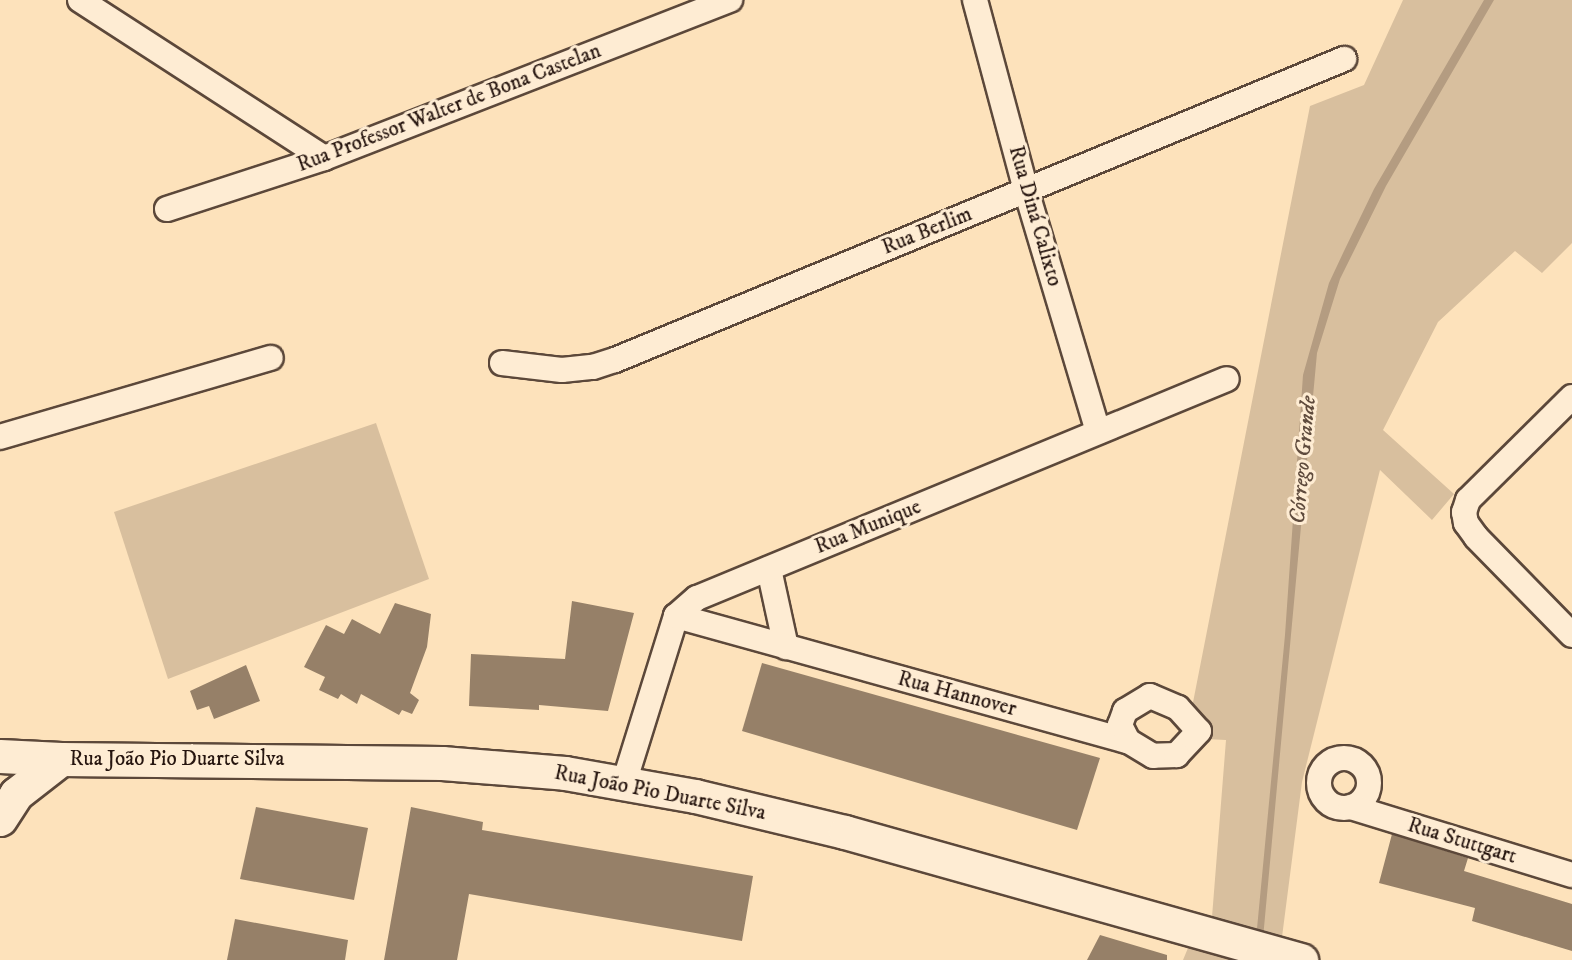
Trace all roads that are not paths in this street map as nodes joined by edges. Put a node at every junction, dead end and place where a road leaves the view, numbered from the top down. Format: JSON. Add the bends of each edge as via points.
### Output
{"nodes":[{"id":1,"x":80,"y":0,"type":"edge"},
{"id":2,"x":730,"y":0,"type":"edge"},
{"id":3,"x":975,"y":0,"type":"edge"},
{"id":4,"x":1344,"y":59,"type":"dead end"},
{"id":5,"x":324,"y":158,"type":"junction"},
{"id":6,"x":1026,"y":190,"type":"junction"},
{"id":7,"x":167,"y":209,"type":"dead end"},
{"id":8,"x":271,"y":358,"type":"dead end"},
{"id":9,"x":502,"y":363,"type":"dead end"},
{"id":10,"x":1227,"y":379,"type":"dead end"},
{"id":11,"x":1572,"y":397,"type":"edge"},
{"id":12,"x":1098,"y":432,"type":"junction"},
{"id":13,"x":0,"y":437,"type":"edge"},
{"id":14,"x":769,"y":568,"type":"junction"},
{"id":15,"x":676,"y":616,"type":"junction"},
{"id":16,"x":1572,"y":636,"type":"edge"},
{"id":17,"x":786,"y":647,"type":"junction"},
{"id":18,"x":1128,"y":741,"type":"dead end"},
{"id":19,"x":0,"y":756,"type":"edge"},
{"id":20,"x":61,"y":759,"type":"junction"},
{"id":21,"x":0,"y":777,"type":"edge"},
{"id":22,"x":624,"y":783,"type":"junction"},
{"id":23,"x":1351,"y":807,"type":"dead end"},
{"id":24,"x":2,"y":816,"type":"edge"},
{"id":25,"x":1572,"y":875,"type":"edge"},
{"id":26,"x":1289,"y":956,"type":"edge"}],
"edges":[{"from":1,"to":5,"type":"street"},
{"from":2,"to":5,"type":"street","name":"Rua Professor Walter de Bona Castelan"},
{"from":3,"to":6,"type":"street","name":"Rua Diná Calixto"},
{"from":4,"to":6,"type":"street","name":"Rua Berlim"},
{"from":5,"to":7,"type":"street","name":"Rua Professor Walter de Bona Castelan"},
{"from":6,"to":9,"type":"street","name":"Rua Berlim","via":[[593,367],[562,370]]},
{"from":6,"to":12,"type":"street","name":"Rua Diná Calixto"},
{"from":8,"to":13,"type":"street"},
{"from":10,"to":12,"type":"street","name":"Rua Munique"},
{"from":11,"to":16,"type":"street","via":[[1467,500],[1464,512],[1466,524],[1476,537]]},
{"from":12,"to":14,"type":"street","name":"Rua Munique"},
{"from":14,"to":15,"type":"street","name":"Rua Munique","via":[[697,598]]},
{"from":14,"to":17,"type":"street"},
{"from":15,"to":17,"type":"street","name":"Rua Hannover"},
{"from":15,"to":22,"type":"street"},
{"from":17,"to":18,"type":"street","name":"Rua Hannover"},
{"from":19,"to":20,"type":"main road","name":"Rua João Pio Duarte Silva"},
{"from":20,"to":22,"type":"main road","name":"Rua João Pio Duarte Silva","via":[[442,763],[554,772]]},
{"from":20,"to":24,"type":"main road","via":[[16,795]]},
{"from":21,"to":24,"type":"main road","via":[[5,788]]},
{"from":22,"to":26,"type":"main road","name":"Rua João Pio Duarte Silva","via":[[835,830]]},
{"from":23,"to":25,"type":"street","name":"Rua Stuttgart"}]}
